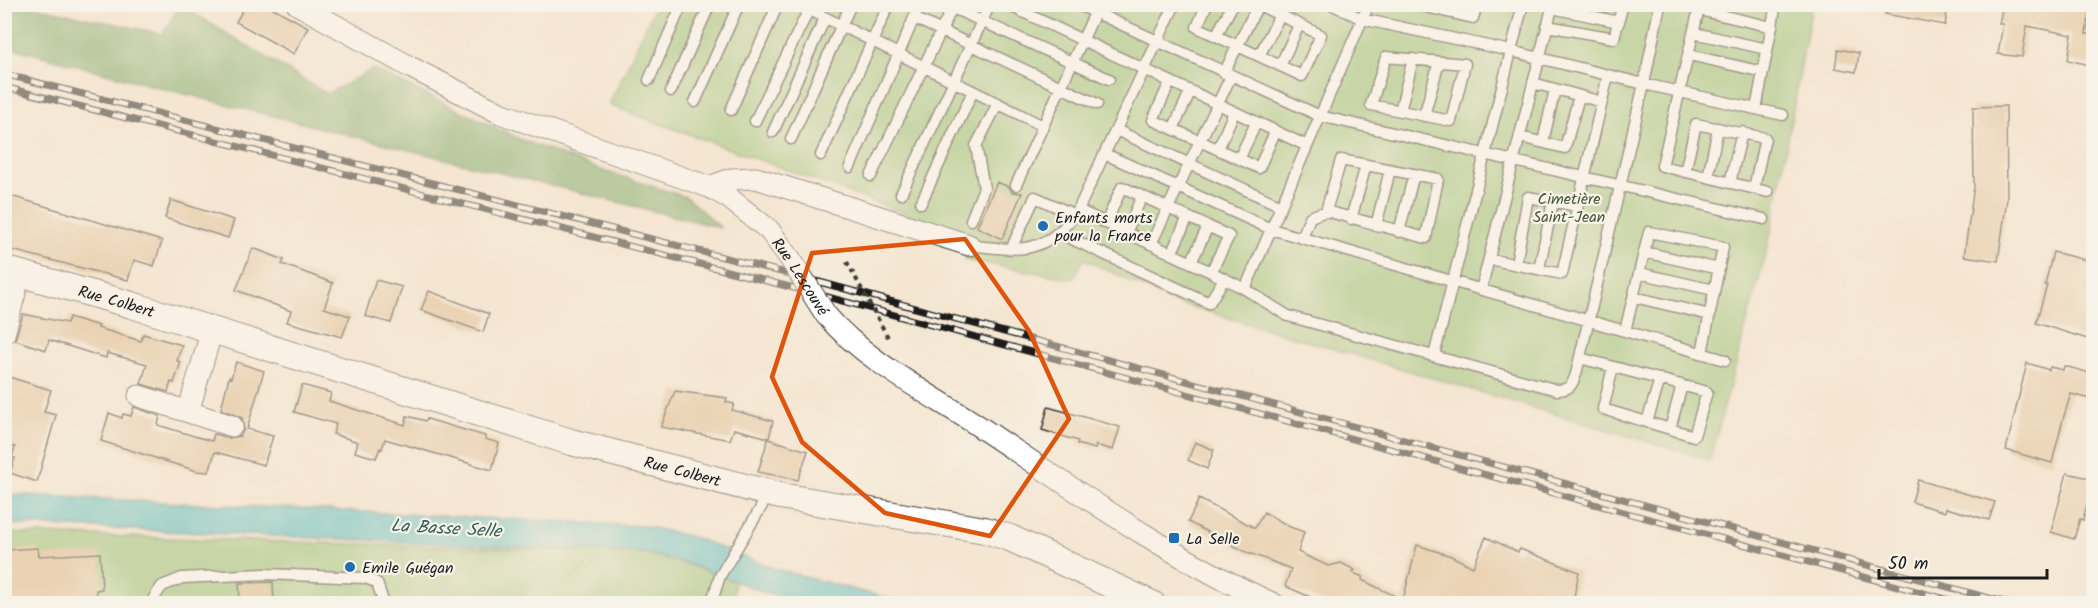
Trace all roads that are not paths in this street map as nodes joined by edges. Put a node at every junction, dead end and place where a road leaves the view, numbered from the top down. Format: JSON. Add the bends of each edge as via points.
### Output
{"nodes":[{"id":1,"x":297,"y":4,"type":"edge"},
{"id":2,"x":682,"y":4,"type":"edge"},
{"id":3,"x":710,"y":4,"type":"edge"},
{"id":4,"x":739,"y":4,"type":"edge"},
{"id":5,"x":778,"y":4,"type":"edge"},
{"id":6,"x":798,"y":4,"type":"edge"},
{"id":7,"x":851,"y":4,"type":"edge"},
{"id":8,"x":889,"y":4,"type":"edge"},
{"id":9,"x":920,"y":4,"type":"edge"},
{"id":10,"x":990,"y":4,"type":"edge"},
{"id":11,"x":1006,"y":4,"type":"edge"},
{"id":12,"x":1077,"y":4,"type":"edge"},
{"id":13,"x":1175,"y":4,"type":"edge"},
{"id":14,"x":1208,"y":4,"type":"edge"},
{"id":15,"x":1233,"y":4,"type":"edge"},
{"id":16,"x":1331,"y":4,"type":"edge"},
{"id":17,"x":1369,"y":4,"type":"edge"},
{"id":18,"x":1413,"y":4,"type":"edge"},
{"id":19,"x":1477,"y":4,"type":"edge"},
{"id":20,"x":1523,"y":4,"type":"edge"},
{"id":21,"x":1623,"y":4,"type":"edge"},
{"id":22,"x":1660,"y":4,"type":"edge"},
{"id":23,"x":1776,"y":4,"type":"edge"},
{"id":24,"x":1257,"y":5,"type":"edge"},
{"id":25,"x":950,"y":6,"type":"edge"},
{"id":26,"x":1552,"y":6,"type":"edge"},
{"id":27,"x":810,"y":7,"type":"edge"},
{"id":28,"x":1699,"y":7,"type":"edge"},
{"id":29,"x":1097,"y":9,"type":"edge"},
{"id":30,"x":1280,"y":15,"type":"junction"},
{"id":31,"x":825,"y":18,"type":"junction"},
{"id":32,"x":914,"y":18,"type":"junction"},
{"id":33,"x":1362,"y":19,"type":"junction"},
{"id":34,"x":982,"y":22,"type":"junction"},
{"id":35,"x":1618,"y":22,"type":"junction"},
{"id":36,"x":1299,"y":25,"type":"junction"},
{"id":37,"x":841,"y":26,"type":"junction"},
{"id":38,"x":1548,"y":26,"type":"junction"},
{"id":39,"x":1772,"y":27,"type":"junction"},
{"id":40,"x":941,"y":30,"type":"junction"},
{"id":41,"x":1694,"y":33,"type":"junction"},
{"id":42,"x":1216,"y":36,"type":"junction"},
{"id":43,"x":872,"y":41,"type":"junction"},
{"id":44,"x":1082,"y":41,"type":"junction"},
{"id":45,"x":1157,"y":43,"type":"junction"},
{"id":46,"x":971,"y":44,"type":"junction"},
{"id":47,"x":1238,"y":46,"type":"junction"},
{"id":48,"x":1767,"y":49,"type":"junction"},
{"id":49,"x":1511,"y":51,"type":"junction"},
{"id":50,"x":899,"y":54,"type":"junction"},
{"id":51,"x":1689,"y":55,"type":"junction"},
{"id":52,"x":1259,"y":56,"type":"junction"},
{"id":53,"x":1539,"y":58,"type":"junction"},
{"id":54,"x":1413,"y":59,"type":"junction"},
{"id":55,"x":1439,"y":62,"type":"junction"},
{"id":56,"x":1072,"y":63,"type":"junction"},
{"id":57,"x":1280,"y":66,"type":"junction"},
{"id":58,"x":924,"y":67,"type":"junction"},
{"id":59,"x":1144,"y":70,"type":"junction"},
{"id":60,"x":1763,"y":72,"type":"junction"},
{"id":61,"x":1228,"y":75,"type":"junction"},
{"id":62,"x":1608,"y":75,"type":"junction"},
{"id":63,"x":1109,"y":79,"type":"dead end"},
{"id":64,"x":649,"y":80,"type":"dead end"},
{"id":65,"x":954,"y":81,"type":"junction"},
{"id":66,"x":1170,"y":82,"type":"junction"},
{"id":67,"x":1533,"y":83,"type":"junction"},
{"id":68,"x":1644,"y":84,"type":"junction"},
{"id":69,"x":1061,"y":87,"type":"junction"},
{"id":70,"x":1555,"y":89,"type":"junction"},
{"id":71,"x":671,"y":91,"type":"dead end"},
{"id":72,"x":973,"y":91,"type":"junction"},
{"id":73,"x":1190,"y":92,"type":"junction"},
{"id":74,"x":1680,"y":92,"type":"junction"},
{"id":75,"x":1579,"y":96,"type":"junction"},
{"id":76,"x":695,"y":102,"type":"dead end"},
{"id":77,"x":1602,"y":102,"type":"junction"},
{"id":78,"x":998,"y":103,"type":"junction"},
{"id":79,"x":1097,"y":104,"type":"dead end"},
{"id":80,"x":1218,"y":105,"type":"junction"},
{"id":81,"x":1756,"y":109,"type":"junction"},
{"id":82,"x":731,"y":110,"type":"dead end"},
{"id":83,"x":1400,"y":111,"type":"junction"},
{"id":84,"x":1234,"y":112,"type":"junction"},
{"id":85,"x":1783,"y":115,"type":"dead end"},
{"id":86,"x":1320,"y":116,"type":"junction"},
{"id":87,"x":1424,"y":116,"type":"junction"},
{"id":88,"x":755,"y":121,"type":"dead end"},
{"id":89,"x":1256,"y":123,"type":"junction"},
{"id":90,"x":1043,"y":126,"type":"junction"},
{"id":91,"x":1718,"y":128,"type":"junction"},
{"id":92,"x":1173,"y":129,"type":"junction"},
{"id":93,"x":1116,"y":130,"type":"junction"},
{"id":94,"x":773,"y":132,"type":"dead end"},
{"id":95,"x":1275,"y":132,"type":"junction"},
{"id":96,"x":1742,"y":132,"type":"junction"},
{"id":97,"x":1520,"y":137,"type":"junction"},
{"id":98,"x":791,"y":140,"type":"dead end"},
{"id":99,"x":1200,"y":141,"type":"junction"},
{"id":100,"x":1543,"y":142,"type":"junction"},
{"id":101,"x":1307,"y":146,"type":"junction"},
{"id":102,"x":1218,"y":149,"type":"junction"},
{"id":103,"x":1105,"y":154,"type":"junction"},
{"id":104,"x":1485,"y":154,"type":"junction"},
{"id":105,"x":821,"y":155,"type":"dead end"},
{"id":106,"x":1239,"y":159,"type":"junction"},
{"id":107,"x":1513,"y":161,"type":"junction"},
{"id":108,"x":1190,"y":164,"type":"junction"},
{"id":109,"x":1366,"y":165,"type":"junction"},
{"id":110,"x":850,"y":167,"type":"dead end"},
{"id":111,"x":1390,"y":170,"type":"junction"},
{"id":112,"x":1685,"y":172,"type":"junction"},
{"id":113,"x":1413,"y":174,"type":"junction"},
{"id":114,"x":871,"y":176,"type":"dead end"},
{"id":115,"x":1584,"y":177,"type":"junction"},
{"id":116,"x":1708,"y":177,"type":"junction"},
{"id":117,"x":1730,"y":183,"type":"junction"},
{"id":118,"x":1016,"y":185,"type":"dead end"},
{"id":119,"x":1620,"y":186,"type":"junction"},
{"id":120,"x":709,"y":187,"type":"junction"},
{"id":121,"x":1178,"y":187,"type":"junction"},
{"id":122,"x":1754,"y":188,"type":"junction"},
{"id":123,"x":1768,"y":192,"type":"dead end"},
{"id":124,"x":901,"y":194,"type":"dead end"},
{"id":125,"x":1142,"y":196,"type":"junction"},
{"id":126,"x":1553,"y":202,"type":"junction"},
{"id":127,"x":921,"y":203,"type":"dead end"},
{"id":128,"x":1281,"y":206,"type":"junction"},
{"id":129,"x":1577,"y":206,"type":"junction"},
{"id":130,"x":1168,"y":208,"type":"junction"},
{"id":131,"x":1326,"y":212,"type":"junction"},
{"id":132,"x":1077,"y":213,"type":"junction"},
{"id":133,"x":1188,"y":217,"type":"junction"},
{"id":134,"x":1351,"y":219,"type":"junction"},
{"id":135,"x":1764,"y":219,"type":"dead end"},
{"id":136,"x":971,"y":220,"type":"dead end"},
{"id":137,"x":1106,"y":223,"type":"junction"},
{"id":138,"x":1208,"y":226,"type":"junction"},
{"id":139,"x":1376,"y":226,"type":"junction"},
{"id":140,"x":1271,"y":229,"type":"junction"},
{"id":141,"x":1126,"y":232,"type":"junction"},
{"id":142,"x":1399,"y":232,"type":"junction"},
{"id":143,"x":1059,"y":233,"type":"junction"},
{"id":144,"x":1302,"y":238,"type":"junction"},
{"id":145,"x":969,"y":244,"type":"joint"},
{"id":146,"x":1151,"y":244,"type":"junction"},
{"id":147,"x":1011,"y":249,"type":"junction"},
{"id":148,"x":1644,"y":252,"type":"junction"},
{"id":149,"x":1172,"y":254,"type":"junction"},
{"id":150,"x":1489,"y":259,"type":"junction"},
{"id":151,"x":1191,"y":262,"type":"junction"},
{"id":152,"x":1516,"y":264,"type":"junction"},
{"id":153,"x":1539,"y":269,"type":"junction"},
{"id":154,"x":1719,"y":269,"type":"junction"},
{"id":155,"x":12,"y":271,"type":"edge"},
{"id":156,"x":1211,"y":272,"type":"junction"},
{"id":157,"x":1639,"y":273,"type":"junction"},
{"id":158,"x":1224,"y":279,"type":"junction"},
{"id":159,"x":1453,"y":282,"type":"junction"},
{"id":160,"x":1245,"y":289,"type":"junction"},
{"id":161,"x":1481,"y":290,"type":"junction"},
{"id":162,"x":1714,"y":290,"type":"junction"},
{"id":163,"x":1634,"y":297,"type":"junction"},
{"id":164,"x":1710,"y":315,"type":"junction"},
{"id":165,"x":1588,"y":321,"type":"junction"},
{"id":166,"x":212,"y":330,"type":"junction"},
{"id":167,"x":1625,"y":331,"type":"junction"},
{"id":168,"x":4,"y":334,"type":"edge"},
{"id":169,"x":1702,"y":353,"type":"junction"},
{"id":170,"x":1434,"y":356,"type":"junction"},
{"id":171,"x":1580,"y":358,"type":"junction"},
{"id":172,"x":1725,"y":360,"type":"dead end"},
{"id":173,"x":1613,"y":367,"type":"junction"},
{"id":174,"x":1660,"y":380,"type":"junction"},
{"id":175,"x":1682,"y":385,"type":"junction"},
{"id":176,"x":139,"y":396,"type":"dead end"},
{"id":177,"x":188,"y":412,"type":"junction"},
{"id":178,"x":1647,"y":422,"type":"junction"},
{"id":179,"x":232,"y":426,"type":"dead end"},
{"id":180,"x":1670,"y":429,"type":"junction"},
{"id":181,"x":769,"y":494,"type":"junction"},
{"id":182,"x":150,"y":603,"type":"edge"},
{"id":183,"x":384,"y":603,"type":"edge"},
{"id":184,"x":711,"y":603,"type":"edge"},
{"id":185,"x":1152,"y":603,"type":"edge"},
{"id":186,"x":1274,"y":603,"type":"edge"}],
"edges":[{"from":1,"to":120,"type":"street","name":"Rue Lescouvé","via":[[500,112]]},
{"from":2,"to":64,"type":"lane"},
{"from":3,"to":71,"type":"lane"},
{"from":4,"to":76,"type":"lane"},
{"from":5,"to":82,"type":"lane"},
{"from":6,"to":27,"type":"lane"},
{"from":7,"to":37,"type":"lane"},
{"from":8,"to":43,"type":"lane"},
{"from":9,"to":32,"type":"lane"},
{"from":10,"to":34,"type":"lane"},
{"from":11,"to":44,"type":"lane"},
{"from":12,"to":29,"type":"lane"},
{"from":13,"to":45,"type":"lane"},
{"from":14,"to":42,"type":"lane","via":[[1197,27]]},
{"from":15,"to":42,"type":"lane"},
{"from":16,"to":33,"type":"lane"},
{"from":17,"to":33,"type":"lane"},
{"from":18,"to":19,"type":"lane","via":[[1473,18]]},
{"from":20,"to":49,"type":"lane"},
{"from":21,"to":35,"type":"lane"},
{"from":22,"to":68,"type":"lane"},
{"from":23,"to":39,"type":"lane"},
{"from":24,"to":30,"type":"lane"},
{"from":24,"to":47,"type":"lane"},
{"from":25,"to":34,"type":"lane"},
{"from":25,"to":40,"type":"lane"},
{"from":26,"to":35,"type":"lane"},
{"from":26,"to":38,"type":"lane"},
{"from":27,"to":31,"type":"lane"},
{"from":27,"to":88,"type":"lane"},
{"from":28,"to":39,"type":"lane"},
{"from":28,"to":41,"type":"lane"},
{"from":29,"to":44,"type":"lane"},
{"from":29,"to":45,"type":"lane"},
{"from":30,"to":36,"type":"lane"},
{"from":30,"to":52,"type":"lane"},
{"from":31,"to":37,"type":"lane"},
{"from":31,"to":94,"type":"lane"},
{"from":32,"to":40,"type":"lane"},
{"from":32,"to":50,"type":"lane"},
{"from":33,"to":49,"type":"lane"},
{"from":33,"to":86,"type":"lane"},
{"from":34,"to":46,"type":"lane"},
{"from":34,"to":56,"type":"lane"},
{"from":35,"to":38,"type":"lane","via":[[1614,38]]},
{"from":36,"to":57,"type":"lane"},
{"from":36,"to":57,"type":"lane","via":[[1321,35],[1302,76]]},
{"from":37,"to":43,"type":"lane"},
{"from":37,"to":98,"type":"lane"},
{"from":38,"to":53,"type":"lane"},
{"from":39,"to":48,"type":"lane"},
{"from":40,"to":46,"type":"lane"},
{"from":40,"to":58,"type":"lane"},
{"from":41,"to":48,"type":"lane"},
{"from":41,"to":51,"type":"lane"},
{"from":42,"to":47,"type":"lane"},
{"from":43,"to":50,"type":"lane"},
{"from":43,"to":105,"type":"lane"},
{"from":44,"to":56,"type":"lane"},
{"from":44,"to":59,"type":"lane"},
{"from":45,"to":59,"type":"lane"},
{"from":45,"to":61,"type":"lane"},
{"from":46,"to":65,"type":"lane"},
{"from":46,"to":69,"type":"lane"},
{"from":47,"to":52,"type":"lane"},
{"from":47,"to":61,"type":"lane"},
{"from":48,"to":60,"type":"lane"},
{"from":49,"to":53,"type":"lane"},
{"from":49,"to":104,"type":"lane"},
{"from":50,"to":58,"type":"lane"},
{"from":50,"to":110,"type":"lane"},
{"from":51,"to":60,"type":"lane"},
{"from":51,"to":74,"type":"lane"},
{"from":52,"to":57,"type":"lane"},
{"from":53,"to":62,"type":"lane"},
{"from":53,"to":67,"type":"lane"},
{"from":54,"to":55,"type":"lane"},
{"from":54,"to":83,"type":"lane"},
{"from":54,"to":83,"type":"lane","via":[[1386,57],[1371,105]]},
{"from":55,"to":87,"type":"lane"},
{"from":55,"to":87,"type":"lane","via":[[1465,64],[1451,121]]},
{"from":56,"to":63,"type":"lane"},
{"from":56,"to":69,"type":"lane"},
{"from":58,"to":65,"type":"lane"},
{"from":58,"to":114,"type":"lane"},
{"from":59,"to":66,"type":"lane"},
{"from":59,"to":93,"type":"lane"},
{"from":60,"to":81,"type":"lane"},
{"from":61,"to":80,"type":"lane"},
{"from":61,"to":86,"type":"lane"},
{"from":62,"to":68,"type":"lane"},
{"from":62,"to":77,"type":"lane"},
{"from":65,"to":72,"type":"lane"},
{"from":65,"to":124,"type":"lane"},
{"from":66,"to":73,"type":"lane"},
{"from":66,"to":92,"type":"lane","via":[[1153,120]]},
{"from":67,"to":70,"type":"lane"},
{"from":67,"to":97,"type":"lane"},
{"from":68,"to":74,"type":"lane"},
{"from":68,"to":119,"type":"lane"},
{"from":69,"to":79,"type":"lane"},
{"from":69,"to":90,"type":"lane"},
{"from":70,"to":75,"type":"lane"},
{"from":70,"to":100,"type":"lane"},
{"from":72,"to":78,"type":"lane"},
{"from":72,"to":127,"type":"lane"},
{"from":73,"to":80,"type":"lane"},
{"from":73,"to":92,"type":"lane"},
{"from":74,"to":81,"type":"lane"},
{"from":74,"to":112,"type":"lane","via":[[1662,166]]},
{"from":75,"to":77,"type":"lane"},
{"from":75,"to":100,"type":"lane","via":[[1565,148]]},
{"from":77,"to":115,"type":"lane"},
{"from":78,"to":90,"type":"lane"},
{"from":78,"to":136,"type":"lane","via":[[976,146],[984,188]]},
{"from":80,"to":84,"type":"lane"},
{"from":80,"to":99,"type":"lane"},
{"from":81,"to":85,"type":"lane"},
{"from":83,"to":87,"type":"lane"},
{"from":84,"to":89,"type":"lane"},
{"from":84,"to":102,"type":"lane"},
{"from":86,"to":101,"type":"lane"},
{"from":86,"to":104,"type":"lane"},
{"from":89,"to":95,"type":"lane"},
{"from":89,"to":106,"type":"lane"},
{"from":90,"to":118,"type":"lane"},
{"from":91,"to":96,"type":"lane"},
{"from":91,"to":112,"type":"lane","via":[[1696,124]]},
{"from":91,"to":116,"type":"lane"},
{"from":92,"to":99,"type":"lane"},
{"from":93,"to":103,"type":"lane"},
{"from":93,"to":108,"type":"lane"},
{"from":95,"to":101,"type":"lane"},
{"from":95,"to":106,"type":"lane","via":[[1259,168]]},
{"from":96,"to":117,"type":"lane"},
{"from":96,"to":122,"type":"lane","via":[[1765,138]]},
{"from":97,"to":100,"type":"lane"},
{"from":97,"to":107,"type":"lane"},
{"from":99,"to":102,"type":"lane"},
{"from":99,"to":108,"type":"lane"},
{"from":101,"to":128,"type":"lane"},
{"from":102,"to":106,"type":"lane"},
{"from":103,"to":121,"type":"lane"},
{"from":103,"to":132,"type":"lane"},
{"from":104,"to":107,"type":"lane"},
{"from":104,"to":159,"type":"lane"},
{"from":107,"to":115,"type":"lane"},
{"from":107,"to":150,"type":"lane"},
{"from":108,"to":121,"type":"lane"},
{"from":108,"to":128,"type":"lane"},
{"from":109,"to":111,"type":"lane"},
{"from":109,"to":131,"type":"lane","via":[[1341,160]]},
{"from":109,"to":134,"type":"lane"},
{"from":111,"to":113,"type":"lane"},
{"from":111,"to":139,"type":"lane"},
{"from":112,"to":116,"type":"lane"},
{"from":113,"to":142,"type":"lane"},
{"from":113,"to":142,"type":"lane","via":[[1438,179],[1426,238]]},
{"from":115,"to":119,"type":"lane"},
{"from":115,"to":129,"type":"lane"},
{"from":116,"to":117,"type":"lane"},
{"from":117,"to":122,"type":"lane"},
{"from":119,"to":135,"type":"lane"},
{"from":119,"to":165,"type":"lane"},
{"from":120,"to":145,"type":"street","via":[[731,179],[756,178]]},
{"from":120,"to":186,"type":"street","name":"Rue Lescouvé","bridge":true,"via":[[729,198],[768,231],[826,315],[871,356],[1202,569]]},
{"from":121,"to":130,"type":"lane"},
{"from":121,"to":140,"type":"lane"},
{"from":122,"to":123,"type":"lane"},
{"from":125,"to":130,"type":"lane"},
{"from":125,"to":137,"type":"lane","via":[[1122,187]]},
{"from":125,"to":141,"type":"lane"},
{"from":126,"to":129,"type":"lane"},
{"from":126,"to":152,"type":"lane","via":[[1528,197]]},
{"from":126,"to":153,"type":"lane"},
{"from":128,"to":140,"type":"lane"},
{"from":129,"to":153,"type":"lane","via":[[1562,274]]},
{"from":130,"to":133,"type":"lane"},
{"from":130,"to":146,"type":"lane"},
{"from":131,"to":134,"type":"lane"},
{"from":131,"to":144,"type":"lane","via":[[1310,217]]},
{"from":132,"to":137,"type":"lane"},
{"from":132,"to":143,"type":"lane"},
{"from":132,"to":147,"type":"lane","via":[[1035,196]]},
{"from":133,"to":138,"type":"lane"},
{"from":133,"to":149,"type":"lane"},
{"from":134,"to":139,"type":"lane"},
{"from":137,"to":141,"type":"lane"},
{"from":138,"to":151,"type":"lane"},
{"from":138,"to":156,"type":"lane","via":[[1229,236]]},
{"from":139,"to":142,"type":"lane"},
{"from":140,"to":144,"type":"lane"},
{"from":140,"to":160,"type":"lane"},
{"from":141,"to":146,"type":"lane"},
{"from":143,"to":147,"type":"lane","via":[[1032,248]]},
{"from":143,"to":158,"type":"lane","via":[[1209,303]]},
{"from":144,"to":159,"type":"lane"},
{"from":145,"to":147,"type":"lane"},
{"from":146,"to":149,"type":"lane"},
{"from":148,"to":154,"type":"lane"},
{"from":148,"to":154,"type":"lane","via":[[1649,232],[1723,248]]},
{"from":148,"to":157,"type":"lane"},
{"from":149,"to":151,"type":"lane"},
{"from":150,"to":152,"type":"lane"},
{"from":150,"to":161,"type":"lane"},
{"from":151,"to":156,"type":"lane"},
{"from":152,"to":153,"type":"lane"},
{"from":154,"to":162,"type":"lane"},
{"from":155,"to":166,"type":"street","name":"Rue Colbert"},
{"from":155,"to":168,"type":"street","name":"Rue Colbert"},
{"from":156,"to":158,"type":"lane"},
{"from":157,"to":162,"type":"lane"},
{"from":157,"to":163,"type":"lane"},
{"from":158,"to":160,"type":"lane"},
{"from":159,"to":161,"type":"lane"},
{"from":159,"to":170,"type":"lane"},
{"from":160,"to":170,"type":"lane","via":[[1288,316]]},
{"from":161,"to":165,"type":"lane"},
{"from":162,"to":164,"type":"lane"},
{"from":163,"to":164,"type":"lane"},
{"from":163,"to":167,"type":"lane"},
{"from":164,"to":169,"type":"lane"},
{"from":165,"to":167,"type":"lane"},
{"from":165,"to":171,"type":"lane"},
{"from":166,"to":177,"type":"street"},
{"from":166,"to":181,"type":"street","name":"Rue Colbert","via":[[571,442]]},
{"from":167,"to":169,"type":"lane"},
{"from":169,"to":172,"type":"lane"},
{"from":170,"to":171,"type":"lane","via":[[1557,390],[1566,390],[1573,384]]},
{"from":171,"to":173,"type":"lane"},
{"from":173,"to":174,"type":"lane"},
{"from":173,"to":178,"type":"lane","via":[[1603,409]]},
{"from":174,"to":175,"type":"lane"},
{"from":174,"to":178,"type":"lane"},
{"from":175,"to":180,"type":"lane"},
{"from":175,"to":180,"type":"lane","via":[[1707,392],[1694,436]]},
{"from":176,"to":177,"type":"street"},
{"from":177,"to":179,"type":"street"},
{"from":178,"to":180,"type":"lane"},
{"from":181,"to":184,"type":"lane","via":[[720,576]]},
{"from":181,"to":185,"type":"street","name":"Rue Colbert","via":[[985,530]]},
{"from":182,"to":183,"type":"lane","via":[[162,586],[182,578],[264,574],[366,578],[378,583]]}]}
